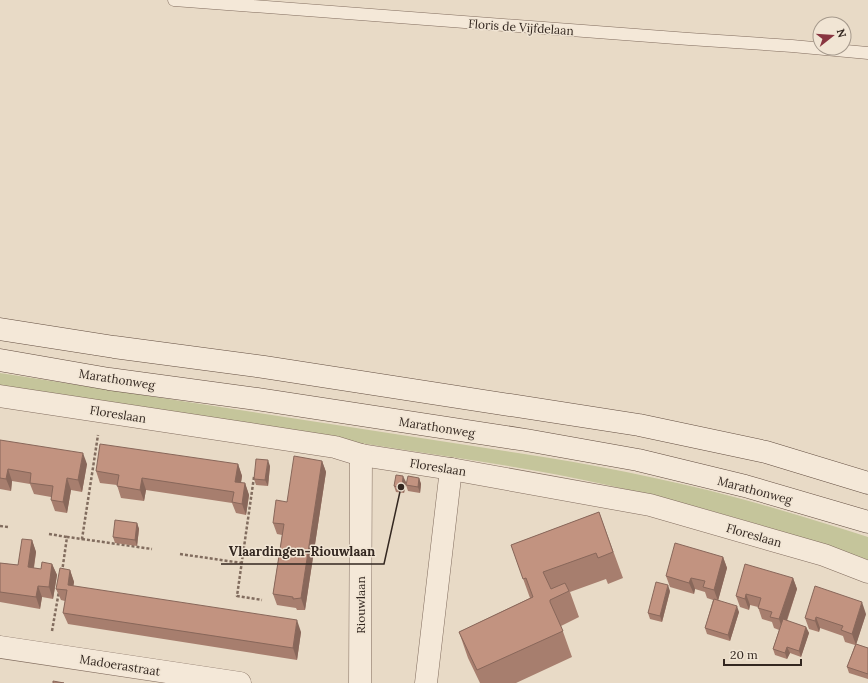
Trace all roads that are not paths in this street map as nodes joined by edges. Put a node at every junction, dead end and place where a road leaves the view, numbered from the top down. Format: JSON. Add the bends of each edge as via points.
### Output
{"nodes":[{"id":1,"x":174,"y":0,"type":"edge"},
{"id":2,"x":868,"y":54,"type":"edge"},
{"id":3,"x":0,"y":329,"type":"edge"},
{"id":4,"x":0,"y":360,"type":"edge"},
{"id":5,"x":0,"y":396,"type":"edge"},
{"id":6,"x":361,"y":455,"type":"junction"},
{"id":7,"x":451,"y":469,"type":"junction"},
{"id":8,"x":868,"y":483,"type":"edge"},
{"id":9,"x":868,"y":522,"type":"edge"},
{"id":10,"x":868,"y":572,"type":"edge"},
{"id":11,"x":0,"y":647,"type":"edge"},
{"id":12,"x":240,"y":683,"type":"edge"},
{"id":13,"x":360,"y":683,"type":"edge"},
{"id":14,"x":426,"y":683,"type":"edge"}],
"edges":[{"from":1,"to":2,"type":"lane","name":"Floris de Vijfdelaan","via":[[792,46]]},
{"from":3,"to":8,"type":"main road","via":[[639,425],[766,452]]},
{"from":4,"to":9,"type":"main road","name":"Marathonweg","via":[[110,379],[526,440],[638,460],[745,486]]},
{"from":5,"to":6,"type":"main road","name":"Floreslaan","via":[[335,447]]},
{"from":6,"to":7,"type":"main road","name":"Floreslaan"},
{"from":6,"to":13,"type":"main road","name":"Riouwlaan"},
{"from":7,"to":10,"type":"main road","name":"Floreslaan","via":[[650,505],[824,555]]},
{"from":7,"to":14,"type":"main road"},
{"from":11,"to":12,"type":"main road","name":"Madoerastraat"}]}
